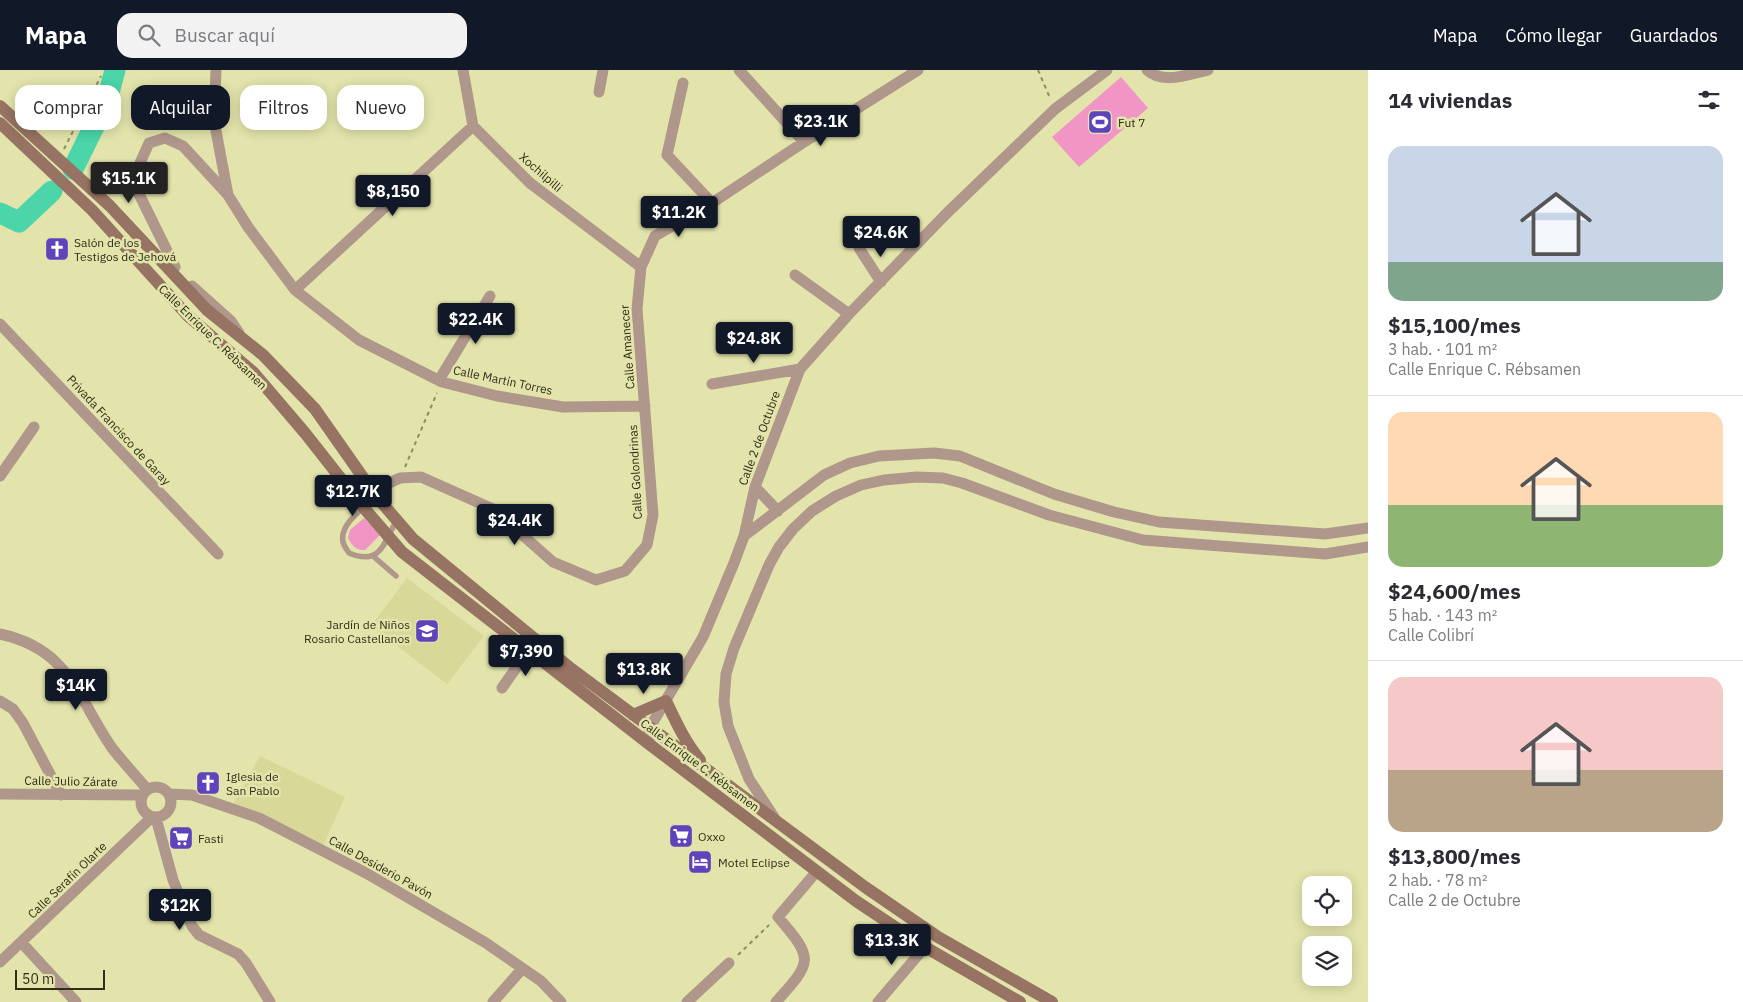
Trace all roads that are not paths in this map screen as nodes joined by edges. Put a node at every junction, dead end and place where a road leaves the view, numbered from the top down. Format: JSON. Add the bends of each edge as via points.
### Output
{"nodes":[{"id":1,"x":216,"y":70,"type":"edge"},
{"id":2,"x":463,"y":70,"type":"edge"},
{"id":3,"x":603,"y":70,"type":"edge"},
{"id":4,"x":739,"y":70,"type":"edge"},
{"id":5,"x":918,"y":70,"type":"edge"},
{"id":6,"x":1107,"y":70,"type":"edge"},
{"id":7,"x":1147,"y":70,"type":"edge"},
{"id":8,"x":1208,"y":70,"type":"edge"},
{"id":9,"x":1160,"y":74,"type":"edge"},
{"id":10,"x":683,"y":83,"type":"dead end"},
{"id":11,"x":599,"y":92,"type":"dead end"},
{"id":12,"x":0,"y":106,"type":"edge"},
{"id":13,"x":0,"y":123,"type":"edge"},
{"id":14,"x":473,"y":126,"type":"junction"},
{"id":15,"x":804,"y":142,"type":"junction"},
{"id":16,"x":228,"y":195,"type":"junction"},
{"id":17,"x":712,"y":203,"type":"junction"},
{"id":18,"x":859,"y":248,"type":"dead end"},
{"id":19,"x":640,"y":267,"type":"junction"},
{"id":20,"x":173,"y":269,"type":"junction"},
{"id":21,"x":795,"y":275,"type":"dead end"},
{"id":22,"x":880,"y":282,"type":"junction"},
{"id":23,"x":295,"y":290,"type":"junction"},
{"id":24,"x":490,"y":296,"type":"dead end"},
{"id":25,"x":849,"y":314,"type":"junction"},
{"id":26,"x":0,"y":324,"type":"edge"},
{"id":27,"x":800,"y":369,"type":"junction"},
{"id":28,"x":441,"y":381,"type":"junction"},
{"id":29,"x":712,"y":384,"type":"dead end"},
{"id":30,"x":645,"y":406,"type":"junction"},
{"id":31,"x":34,"y":427,"type":"dead end"},
{"id":32,"x":0,"y":476,"type":"edge"},
{"id":33,"x":755,"y":488,"type":"junction"},
{"id":34,"x":376,"y":496,"type":"junction"},
{"id":35,"x":364,"y":508,"type":"junction"},
{"id":36,"x":778,"y":511,"type":"junction"},
{"id":37,"x":1126,"y":515,"type":"junction"},
{"id":38,"x":396,"y":521,"type":"junction"},
{"id":39,"x":1368,"y":528,"type":"edge"},
{"id":40,"x":1121,"y":534,"type":"junction"},
{"id":41,"x":744,"y":536,"type":"junction"},
{"id":42,"x":388,"y":537,"type":"junction"},
{"id":43,"x":1368,"y":547,"type":"edge"},
{"id":44,"x":218,"y":554,"type":"dead end"},
{"id":45,"x":373,"y":556,"type":"junction"},
{"id":46,"x":396,"y":576,"type":"dead end"},
{"id":47,"x":0,"y":634,"type":"edge"},
{"id":48,"x":528,"y":651,"type":"junction"},
{"id":49,"x":502,"y":688,"type":"dead end"},
{"id":50,"x":0,"y":701,"type":"edge"},
{"id":51,"x":666,"y":701,"type":"junction"},
{"id":52,"x":633,"y":715,"type":"junction"},
{"id":53,"x":649,"y":728,"type":"junction"},
{"id":54,"x":649,"y":744,"type":"junction"},
{"id":55,"x":710,"y":772,"type":"junction"},
{"id":56,"x":144,"y":792,"type":"junction"},
{"id":57,"x":0,"y":794,"type":"edge"},
{"id":58,"x":169,"y":794,"type":"junction"},
{"id":59,"x":60,"y":795,"type":"junction"},
{"id":60,"x":154,"y":818,"type":"junction"},
{"id":61,"x":779,"y":825,"type":"junction"},
{"id":62,"x":817,"y":871,"type":"junction"},
{"id":63,"x":21,"y":942,"type":"junction"},
{"id":64,"x":925,"y":947,"type":"junction"},
{"id":65,"x":0,"y":962,"type":"edge"},
{"id":66,"x":729,"y":963,"type":"road end"},
{"id":67,"x":522,"y":969,"type":"junction"},
{"id":68,"x":76,"y":1002,"type":"edge"},
{"id":69,"x":270,"y":1002,"type":"edge"},
{"id":70,"x":494,"y":1002,"type":"edge"},
{"id":71,"x":561,"y":1002,"type":"edge"},
{"id":72,"x":687,"y":1002,"type":"edge"},
{"id":73,"x":776,"y":1002,"type":"edge"},
{"id":74,"x":878,"y":1002,"type":"edge"},
{"id":75,"x":1020,"y":1002,"type":"edge"},
{"id":76,"x":1052,"y":1002,"type":"edge"}],
"edges":[{"from":1,"to":16,"type":"street","name":"Calle Martín Torres","via":[[214,120]]},
{"from":2,"to":14,"type":"street"},
{"from":3,"to":11,"type":"street"},
{"from":4,"to":15,"type":"street"},
{"from":5,"to":15,"type":"street","name":"Calle Amanecer"},
{"from":6,"to":22,"type":"street","name":"Calle 2 de Octubre","via":[[1055,110]]},
{"from":7,"to":9,"type":"street","via":[[1153,76]]},
{"from":8,"to":9,"type":"street"},
{"from":10,"to":17,"type":"street","via":[[667,155]]},
{"from":12,"to":20,"type":"main road","name":"Calle Enrique C. Rébsamen","via":[[110,206]]},
{"from":13,"to":35,"type":"main road","name":"Calle Enrique C. Rébsamen","via":[[92,210],[188,316],[253,372]]},
{"from":14,"to":19,"type":"street","name":"Xochilpilli","via":[[530,183]]},
{"from":14,"to":23,"type":"street"},
{"from":15,"to":17,"type":"street","name":"Calle Amanecer"},
{"from":16,"to":20,"type":"street","via":[[183,146],[165,138],[149,142],[140,163],[139,194]]},
{"from":16,"to":23,"type":"street","name":"Calle Martín Torres","via":[[248,228]]},
{"from":17,"to":19,"type":"street","name":"Calle Amanecer","via":[[655,236]]},
{"from":18,"to":22,"type":"street"},
{"from":19,"to":30,"type":"street","name":"Calle Amanecer","via":[[637,309]]},
{"from":20,"to":34,"type":"main road","name":"Calle Enrique C. Rébsamen","via":[[207,310],[263,355],[315,409]]},
{"from":21,"to":25,"type":"street"},
{"from":22,"to":25,"type":"street","name":"Calle 2 de Octubre"},
{"from":23,"to":28,"type":"street","name":"Calle Martín Torres","via":[[359,340]]},
{"from":24,"to":28,"type":"street"},
{"from":25,"to":27,"type":"street","name":"Calle 2 de Octubre"},
{"from":26,"to":44,"type":"street","name":"Privada Francisco de Garay"},
{"from":27,"to":29,"type":"street"},
{"from":27,"to":33,"type":"street","name":"Calle 2 de Octubre"},
{"from":28,"to":30,"type":"street","name":"Calle Martín Torres","via":[[497,396],[564,407]]},
{"from":30,"to":34,"type":"street","name":"Calle Golondrinas","via":[[653,515],[647,546],[625,571],[596,580],[553,562],[493,510],[421,477],[400,478],[387,484]]},
{"from":31,"to":32,"type":"street"},
{"from":33,"to":36,"type":"street"},
{"from":33,"to":41,"type":"street","name":"Calle 2 de Octubre"},
{"from":34,"to":35,"type":"lane"},
{"from":34,"to":38,"type":"main road","name":"Calle Enrique C. Rébsamen"},
{"from":35,"to":42,"type":"main road","name":"Calle Enrique C. Rébsamen"},
{"from":35,"to":45,"type":"lane","via":[[351,518],[344,530],[343,542],[349,553],[362,558]]},
{"from":36,"to":37,"type":"street","via":[[824,475],[850,463],[879,456],[934,453],[960,456],[1054,494]]},
{"from":36,"to":41,"type":"street"},
{"from":37,"to":39,"type":"street","via":[[1159,522],[1325,534]]},
{"from":37,"to":40,"type":"street"},
{"from":38,"to":42,"type":"lane"},
{"from":38,"to":52,"type":"main road","name":"Calle Enrique C. Rébsamen","via":[[413,539],[537,642]]},
{"from":40,"to":43,"type":"street","via":[[1143,540],[1325,554]]},
{"from":40,"to":61,"type":"street","via":[[1049,515],[943,478],[917,477],[861,485],[812,511],[779,547],[734,648],[726,674],[724,702],[728,726],[749,779]]},
{"from":41,"to":51,"type":"street","name":"Calle 2 de Octubre","via":[[703,637]]},
{"from":42,"to":45,"type":"lane","via":[[381,550]]},
{"from":42,"to":48,"type":"main road","name":"Calle Enrique C. Rébsamen","via":[[402,552]]},
{"from":45,"to":46,"type":"lane"},
{"from":47,"to":56,"type":"street","via":[[34,645],[67,673],[112,748]]},
{"from":48,"to":49,"type":"street"},
{"from":48,"to":54,"type":"main road","name":"Calle Enrique C. Rébsamen"},
{"from":50,"to":59,"type":"street","via":[[13,709],[23,723]]},
{"from":51,"to":52,"type":"main road"},
{"from":51,"to":53,"type":"street","name":"Calle 2 de Octubre"},
{"from":51,"to":55,"type":"main road","via":[[677,726]]},
{"from":52,"to":53,"type":"main road","name":"Calle Enrique C. Rébsamen"},
{"from":53,"to":54,"type":"street"},
{"from":53,"to":55,"type":"main road","name":"Calle Enrique C. Rébsamen"},
{"from":54,"to":62,"type":"main road","name":"Calle Enrique C. Rébsamen"},
{"from":55,"to":61,"type":"main road","name":"Calle Enrique C. Rébsamen"},
{"from":56,"to":58,"type":"street","via":[[155,787],[163,788]]},
{"from":56,"to":59,"type":"street","name":"Calle Julio Zárate"},
{"from":56,"to":60,"type":"street","via":[[140,803],[142,810]]},
{"from":57,"to":59,"type":"street","name":"Calle Julio Zárate"},
{"from":58,"to":60,"type":"street","via":[[170,810],[164,816]]},
{"from":58,"to":67,"type":"street","name":"Calle Desiderio Pavón","via":[[192,795],[259,818],[366,873],[486,943]]},
{"from":60,"to":63,"type":"street","name":"Calle Serafín Olarte"},
{"from":60,"to":69,"type":"street","via":[[173,880],[192,926],[199,935],[238,954]]},
{"from":61,"to":76,"type":"main road","name":"Calle Enrique C. Rébsamen","via":[[938,937]]},
{"from":62,"to":64,"type":"main road","name":"Calle Enrique C. Rébsamen"},
{"from":62,"to":73,"type":"street","via":[[778,917],[800,943],[806,956],[797,979]]},
{"from":63,"to":65,"type":"street","name":"Calle Serafín Olarte"},
{"from":63,"to":68,"type":"street"},
{"from":64,"to":74,"type":"street"},
{"from":64,"to":75,"type":"main road","name":"Calle Enrique C. Rébsamen"},
{"from":66,"to":72,"type":"street"},
{"from":67,"to":70,"type":"street"},
{"from":67,"to":71,"type":"street","name":"Calle Desiderio Pavón","via":[[541,981]]}]}
